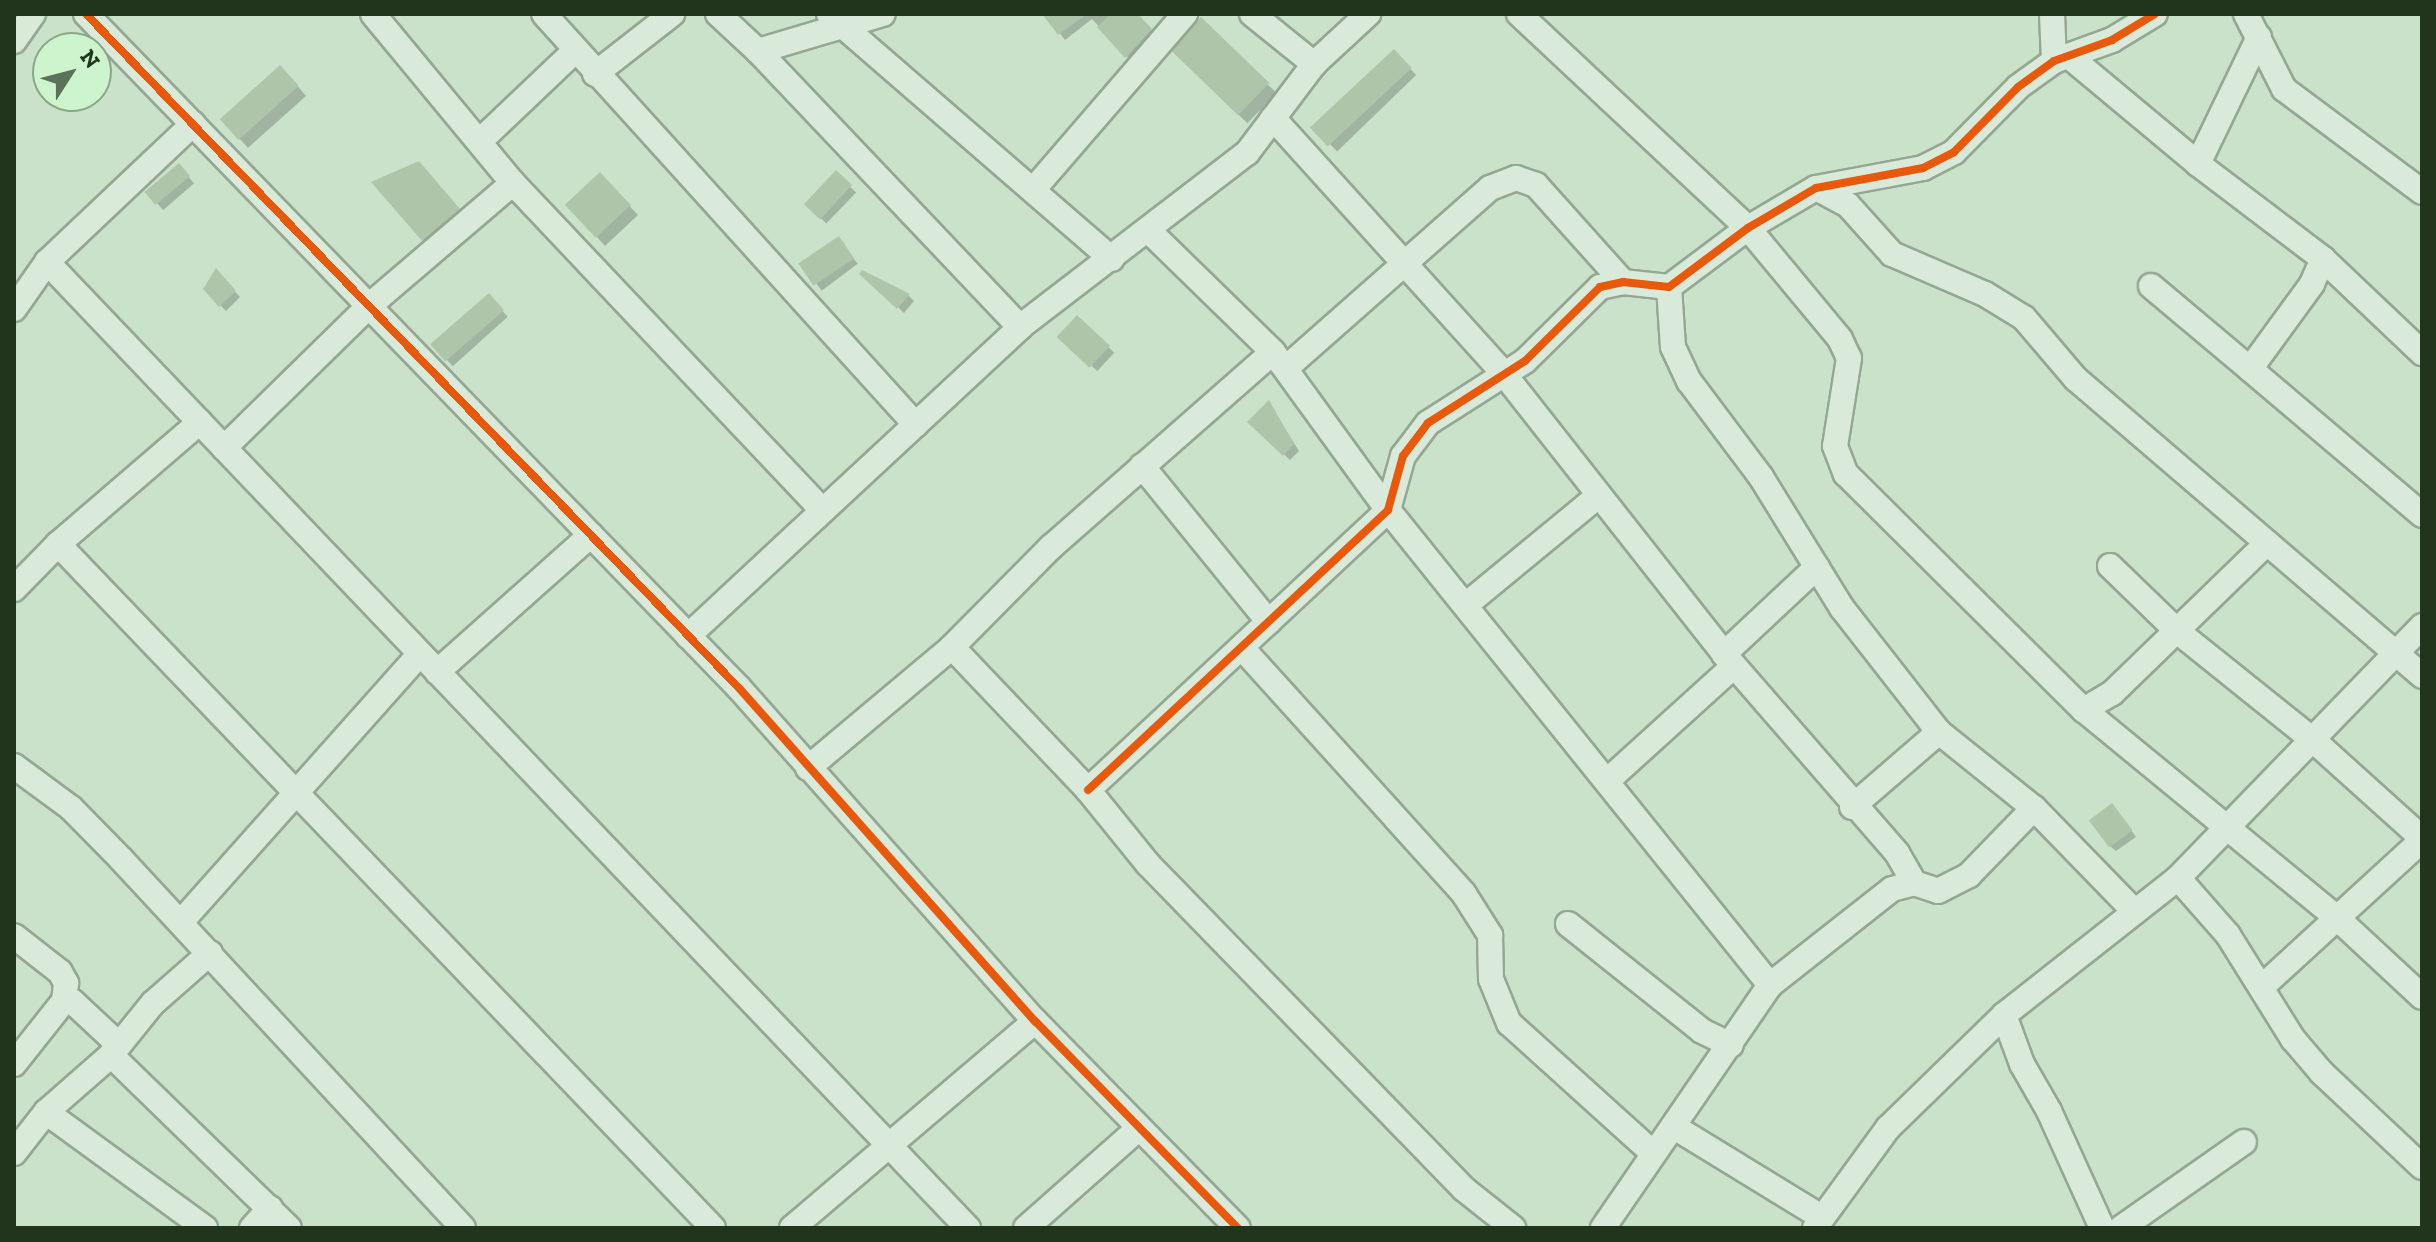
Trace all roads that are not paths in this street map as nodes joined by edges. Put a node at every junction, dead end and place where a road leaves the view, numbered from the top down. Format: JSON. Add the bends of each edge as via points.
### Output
{"nodes":[{"id":1,"x":33,"y":14,"type":"edge"},
{"id":2,"x":86,"y":14,"type":"edge"},
{"id":3,"x":373,"y":14,"type":"edge"},
{"id":4,"x":544,"y":14,"type":"edge"},
{"id":5,"x":672,"y":14,"type":"edge"},
{"id":6,"x":718,"y":14,"type":"edge"},
{"id":7,"x":883,"y":14,"type":"edge"},
{"id":8,"x":1185,"y":14,"type":"edge"},
{"id":9,"x":1252,"y":14,"type":"edge"},
{"id":10,"x":1368,"y":14,"type":"edge"},
{"id":11,"x":1519,"y":14,"type":"edge"},
{"id":12,"x":2052,"y":14,"type":"edge"},
{"id":13,"x":2155,"y":14,"type":"edge"},
{"id":14,"x":2246,"y":14,"type":"edge"},
{"id":15,"x":837,"y":20,"type":"edge"},
{"id":16,"x":2259,"y":37,"type":"junction"},
{"id":17,"x":14,"y":41,"type":"edge"},
{"id":18,"x":575,"y":51,"type":"junction"},
{"id":19,"x":758,"y":51,"type":"junction"},
{"id":20,"x":2063,"y":60,"type":"junction"},
{"id":21,"x":1314,"y":64,"type":"junction"},
{"id":22,"x":595,"y":74,"type":"junction"},
{"id":23,"x":1273,"y":118,"type":"junction"},
{"id":24,"x":193,"y":124,"type":"junction"},
{"id":25,"x":480,"y":141,"type":"junction"},
{"id":26,"x":2198,"y":164,"type":"junction"},
{"id":27,"x":513,"y":183,"type":"junction"},
{"id":28,"x":1816,"y":188,"type":"junction"},
{"id":29,"x":1033,"y":190,"type":"junction"},
{"id":30,"x":2422,"y":192,"type":"edge"},
{"id":31,"x":1748,"y":228,"type":"junction"},
{"id":32,"x":1149,"y":231,"type":"junction"},
{"id":33,"x":1112,"y":259,"type":"junction"},
{"id":34,"x":2323,"y":259,"type":"junction"},
{"id":35,"x":47,"y":262,"type":"junction"},
{"id":36,"x":1403,"y":265,"type":"junction"},
{"id":37,"x":1623,"y":282,"type":"junction"},
{"id":38,"x":2151,"y":286,"type":"dead end"},
{"id":39,"x":1669,"y":287,"type":"junction"},
{"id":40,"x":370,"y":305,"type":"junction"},
{"id":41,"x":14,"y":309,"type":"edge"},
{"id":42,"x":1020,"y":327,"type":"junction"},
{"id":43,"x":2422,"y":353,"type":"edge"},
{"id":44,"x":1279,"y":360,"type":"junction"},
{"id":45,"x":2250,"y":369,"type":"junction"},
{"id":46,"x":1504,"y":374,"type":"junction"},
{"id":47,"x":200,"y":422,"type":"junction"},
{"id":48,"x":916,"y":425,"type":"junction"},
{"id":49,"x":224,"y":448,"type":"junction"},
{"id":50,"x":1142,"y":466,"type":"junction"},
{"id":51,"x":1599,"y":495,"type":"junction"},
{"id":52,"x":822,"y":510,"type":"junction"},
{"id":53,"x":1388,"y":510,"type":"junction"},
{"id":54,"x":2422,"y":515,"type":"edge"},
{"id":55,"x":591,"y":535,"type":"junction"},
{"id":56,"x":2267,"y":543,"type":"junction"},
{"id":57,"x":58,"y":544,"type":"junction"},
{"id":58,"x":2110,"y":566,"type":"dead end"},
{"id":59,"x":1817,"y":567,"type":"junction"},
{"id":60,"x":14,"y":589,"type":"edge"},
{"id":61,"x":1467,"y":604,"type":"junction"},
{"id":62,"x":1269,"y":622,"type":"junction"},
{"id":63,"x":2422,"y":626,"type":"edge"},
{"id":64,"x":2177,"y":631,"type":"junction"},
{"id":65,"x":688,"y":636,"type":"junction"},
{"id":66,"x":952,"y":647,"type":"junction"},
{"id":67,"x":1242,"y":648,"type":"junction"},
{"id":68,"x":2395,"y":653,"type":"junction"},
{"id":69,"x":420,"y":654,"type":"junction"},
{"id":70,"x":1729,"y":660,"type":"junction"},
{"id":71,"x":437,"y":672,"type":"junction"},
{"id":72,"x":2422,"y":676,"type":"edge"},
{"id":73,"x":2084,"y":710,"type":"junction"},
{"id":74,"x":1939,"y":732,"type":"junction"},
{"id":75,"x":2313,"y":740,"type":"junction"},
{"id":76,"x":14,"y":766,"type":"edge"},
{"id":77,"x":808,"y":768,"type":"junction"},
{"id":78,"x":1607,"y":781,"type":"junction"},
{"id":79,"x":1088,"y":790,"type":"junction"},
{"id":80,"x":297,"y":798,"type":"junction"},
{"id":81,"x":1852,"y":807,"type":"junction"},
{"id":82,"x":2034,"y":808,"type":"junction"},
{"id":83,"x":2226,"y":826,"type":"junction"},
{"id":84,"x":2422,"y":839,"type":"edge"},
{"id":85,"x":1914,"y":883,"type":"junction"},
{"id":86,"x":2168,"y":887,"type":"junction"},
{"id":87,"x":2134,"y":911,"type":"junction"},
{"id":88,"x":2336,"y":917,"type":"junction"},
{"id":89,"x":181,"y":922,"type":"junction"},
{"id":90,"x":1568,"y":924,"type":"dead end"},
{"id":91,"x":14,"y":936,"type":"edge"},
{"id":92,"x":210,"y":953,"type":"junction"},
{"id":93,"x":1770,"y":985,"type":"junction"},
{"id":94,"x":2264,"y":985,"type":"junction"},
{"id":95,"x":2422,"y":997,"type":"edge"},
{"id":96,"x":64,"y":1001,"type":"junction"},
{"id":97,"x":2004,"y":1015,"type":"junction"},
{"id":98,"x":1035,"y":1021,"type":"junction"},
{"id":99,"x":1731,"y":1045,"type":"junction"},
{"id":100,"x":114,"y":1050,"type":"junction"},
{"id":101,"x":14,"y":1064,"type":"edge"},
{"id":102,"x":46,"y":1112,"type":"junction"},
{"id":103,"x":1139,"y":1128,"type":"junction"},
{"id":104,"x":1676,"y":1128,"type":"junction"},
{"id":105,"x":2244,"y":1142,"type":"dead end"},
{"id":106,"x":888,"y":1145,"type":"junction"},
{"id":107,"x":14,"y":1153,"type":"edge"},
{"id":108,"x":1654,"y":1154,"type":"junction"},
{"id":109,"x":2422,"y":1167,"type":"edge"},
{"id":110,"x":270,"y":1208,"type":"junction"},
{"id":111,"x":1818,"y":1222,"type":"edge"},
{"id":112,"x":205,"y":1228,"type":"edge"},
{"id":113,"x":252,"y":1228,"type":"edge"},
{"id":114,"x":289,"y":1228,"type":"edge"},
{"id":115,"x":463,"y":1228,"type":"edge"},
{"id":116,"x":713,"y":1228,"type":"edge"},
{"id":117,"x":792,"y":1228,"type":"edge"},
{"id":118,"x":968,"y":1228,"type":"edge"},
{"id":119,"x":1026,"y":1228,"type":"edge"},
{"id":120,"x":1238,"y":1228,"type":"edge"},
{"id":121,"x":1513,"y":1228,"type":"edge"},
{"id":122,"x":1603,"y":1228,"type":"edge"},
{"id":123,"x":2102,"y":1228,"type":"edge"},
{"id":124,"x":2121,"y":1228,"type":"edge"}],
"edges":[{"from":1,"to":17,"type":"street"},
{"from":2,"to":24,"type":"street"},
{"from":3,"to":25,"type":"street"},
{"from":4,"to":18,"type":"street"},
{"from":5,"to":22,"type":"street"},
{"from":6,"to":19,"type":"street"},
{"from":7,"to":15,"type":"street"},
{"from":8,"to":29,"type":"street"},
{"from":9,"to":21,"type":"street"},
{"from":10,"to":21,"type":"street"},
{"from":11,"to":31,"type":"street"},
{"from":12,"to":20,"type":"street"},
{"from":13,"to":20,"type":"street"},
{"from":14,"to":16,"type":"street"},
{"from":15,"to":19,"type":"street"},
{"from":15,"to":29,"type":"street"},
{"from":16,"to":26,"type":"street"},
{"from":16,"to":30,"type":"street","via":[[2284,89]]},
{"from":18,"to":22,"type":"street"},
{"from":18,"to":25,"type":"street"},
{"from":19,"to":42,"type":"street"},
{"from":20,"to":26,"type":"street"},
{"from":20,"to":28,"type":"street","via":[[2018,87],[1954,152],[1923,168]]},
{"from":21,"to":23,"type":"street"},
{"from":22,"to":48,"type":"street"},
{"from":23,"to":32,"type":"street","via":[[1247,153]]},
{"from":23,"to":36,"type":"street"},
{"from":24,"to":35,"type":"street"},
{"from":24,"to":40,"type":"street"},
{"from":25,"to":27,"type":"street"},
{"from":26,"to":34,"type":"street"},
{"from":27,"to":40,"type":"street"},
{"from":27,"to":52,"type":"street"},
{"from":28,"to":31,"type":"street"},
{"from":28,"to":56,"type":"street","via":[[1848,205],[1892,254],[1985,294],[2024,318],[2076,379]]},
{"from":29,"to":33,"type":"street"},
{"from":31,"to":39,"type":"street"},
{"from":31,"to":73,"type":"street","via":[[1840,339],[1849,358],[1835,446],[1846,474]]},
{"from":32,"to":33,"type":"street"},
{"from":32,"to":44,"type":"street"},
{"from":33,"to":42,"type":"street"},
{"from":34,"to":43,"type":"street"},
{"from":34,"to":45,"type":"street","via":[[2312,284]]},
{"from":35,"to":41,"type":"street"},
{"from":35,"to":47,"type":"street"},
{"from":36,"to":37,"type":"street","via":[[1490,188],[1516,178],[1536,185]]},
{"from":36,"to":44,"type":"street"},
{"from":36,"to":46,"type":"street"},
{"from":37,"to":39,"type":"street"},
{"from":37,"to":46,"type":"street","via":[[1600,287],[1525,361]]},
{"from":38,"to":45,"type":"street"},
{"from":39,"to":59,"type":"street","via":[[1673,347],[1689,381],[1761,477]]},
{"from":40,"to":49,"type":"street"},
{"from":40,"to":55,"type":"street"},
{"from":42,"to":48,"type":"street"},
{"from":44,"to":50,"type":"street"},
{"from":44,"to":53,"type":"street"},
{"from":45,"to":54,"type":"street"},
{"from":46,"to":51,"type":"street"},
{"from":46,"to":53,"type":"street","via":[[1428,423],[1403,456]]},
{"from":47,"to":49,"type":"street"},
{"from":47,"to":57,"type":"street"},
{"from":48,"to":52,"type":"street"},
{"from":49,"to":69,"type":"street"},
{"from":50,"to":62,"type":"street"},
{"from":50,"to":66,"type":"street","via":[[1051,547]]},
{"from":51,"to":61,"type":"street"},
{"from":51,"to":70,"type":"street"},
{"from":52,"to":65,"type":"street"},
{"from":53,"to":61,"type":"street"},
{"from":53,"to":62,"type":"street"},
{"from":55,"to":65,"type":"street"},
{"from":55,"to":71,"type":"street"},
{"from":56,"to":64,"type":"street"},
{"from":56,"to":68,"type":"street"},
{"from":57,"to":60,"type":"street"},
{"from":57,"to":80,"type":"street"},
{"from":58,"to":64,"type":"street"},
{"from":59,"to":70,"type":"street"},
{"from":59,"to":74,"type":"street"},
{"from":61,"to":78,"type":"street"},
{"from":62,"to":67,"type":"street"},
{"from":63,"to":68,"type":"street"},
{"from":64,"to":73,"type":"street","via":[[2112,693]]},
{"from":64,"to":75,"type":"street"},
{"from":65,"to":77,"type":"street"},
{"from":66,"to":77,"type":"street"},
{"from":66,"to":79,"type":"street"},
{"from":67,"to":79,"type":"street"},
{"from":67,"to":108,"type":"street","via":[[1464,894],[1490,935],[1491,979],[1509,1023]]},
{"from":68,"to":72,"type":"street"},
{"from":68,"to":75,"type":"street"},
{"from":69,"to":71,"type":"street"},
{"from":69,"to":80,"type":"street"},
{"from":70,"to":78,"type":"street"},
{"from":70,"to":81,"type":"street"},
{"from":71,"to":106,"type":"street"},
{"from":73,"to":83,"type":"street"},
{"from":74,"to":81,"type":"street"},
{"from":74,"to":82,"type":"street"},
{"from":75,"to":83,"type":"street"},
{"from":75,"to":84,"type":"street"},
{"from":76,"to":89,"type":"street","via":[[71,808]]},
{"from":77,"to":98,"type":"street"},
{"from":78,"to":93,"type":"street"},
{"from":79,"to":121,"type":"street","via":[[1148,864],[1464,1189]]},
{"from":80,"to":89,"type":"street"},
{"from":80,"to":116,"type":"street"},
{"from":81,"to":85,"type":"street","via":[[1897,853]]},
{"from":82,"to":85,"type":"street","via":[[1969,875],[1938,891]]},
{"from":82,"to":87,"type":"street"},
{"from":83,"to":86,"type":"street"},
{"from":83,"to":88,"type":"street"},
{"from":84,"to":88,"type":"street"},
{"from":85,"to":93,"type":"street","via":[[1892,889]]},
{"from":86,"to":87,"type":"street"},
{"from":86,"to":94,"type":"street"},
{"from":87,"to":97,"type":"street"},
{"from":88,"to":94,"type":"street"},
{"from":88,"to":95,"type":"street"},
{"from":89,"to":92,"type":"street"},
{"from":90,"to":99,"type":"street","via":[[1702,1031]]},
{"from":91,"to":96,"type":"street","via":[[60,972],[66,983]]},
{"from":92,"to":100,"type":"street","via":[[153,1003]]},
{"from":92,"to":115,"type":"street"},
{"from":93,"to":99,"type":"street"},
{"from":94,"to":109,"type":"street","via":[[2293,1039],[2322,1073]]},
{"from":96,"to":100,"type":"street","via":[[73,1002]]},
{"from":96,"to":101,"type":"street"},
{"from":97,"to":111,"type":"street","via":[[1888,1128]]},
{"from":97,"to":123,"type":"street","via":[[2022,1064]]},
{"from":98,"to":103,"type":"street"},
{"from":98,"to":106,"type":"street"},
{"from":99,"to":104,"type":"street"},
{"from":100,"to":102,"type":"street"},
{"from":100,"to":110,"type":"street"},
{"from":102,"to":107,"type":"street"},
{"from":102,"to":112,"type":"street"},
{"from":103,"to":119,"type":"street"},
{"from":103,"to":120,"type":"street"},
{"from":104,"to":108,"type":"street"},
{"from":104,"to":111,"type":"street"},
{"from":105,"to":124,"type":"street"},
{"from":106,"to":117,"type":"street"},
{"from":106,"to":118,"type":"street"},
{"from":108,"to":122,"type":"street"},
{"from":110,"to":113,"type":"street"},
{"from":110,"to":114,"type":"street"}]}
